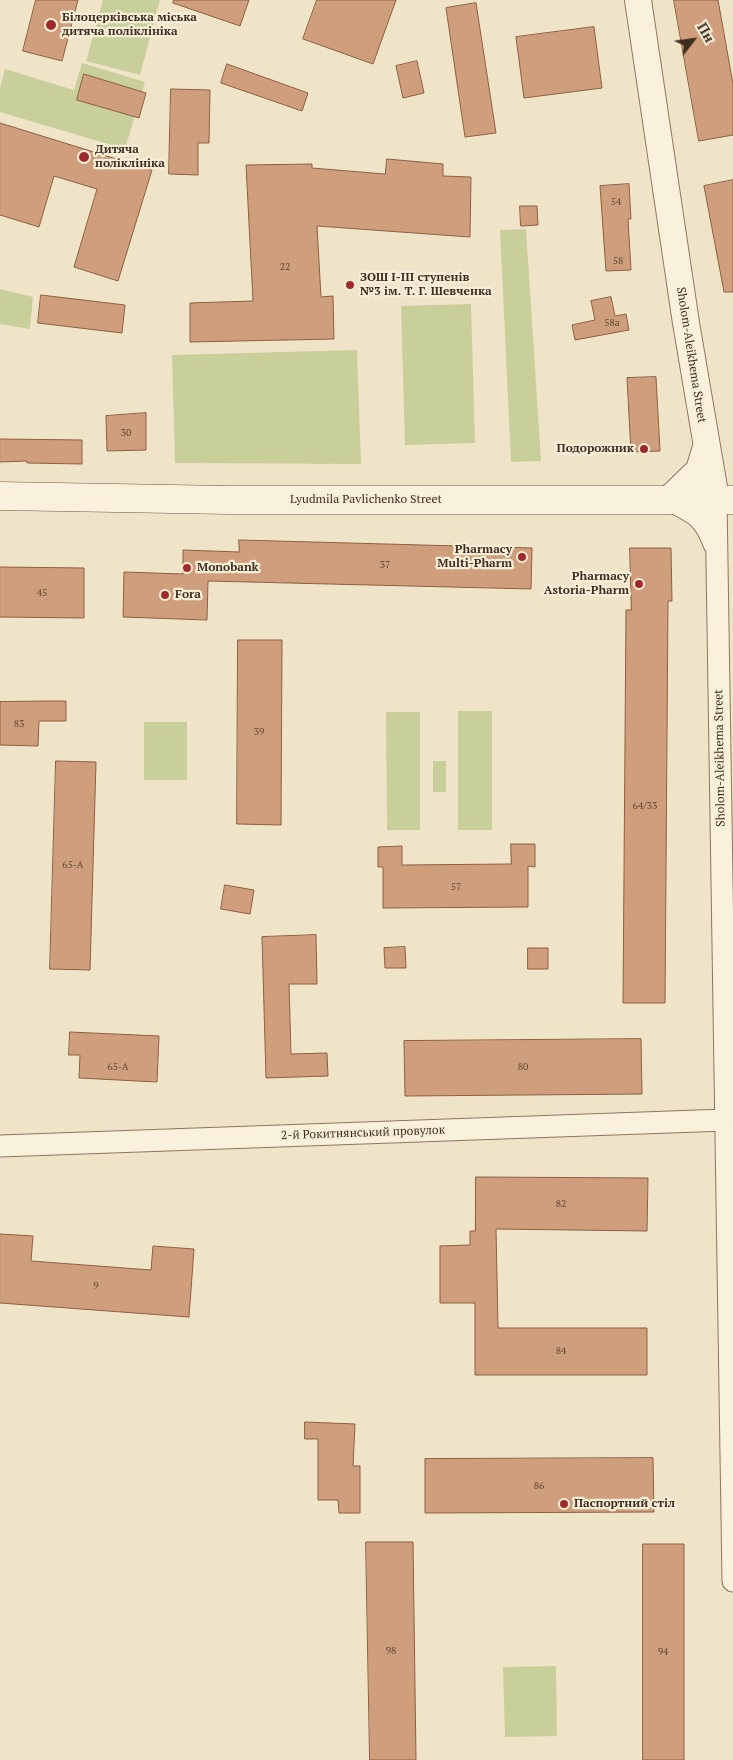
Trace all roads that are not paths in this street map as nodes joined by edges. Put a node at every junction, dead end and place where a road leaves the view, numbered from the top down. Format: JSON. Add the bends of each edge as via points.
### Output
{"nodes":[{"id":1,"x":638,"y":0,"type":"edge"},
{"id":2,"x":706,"y":447,"type":"junction"},
{"id":3,"x":727,"y":494,"type":"edge"},
{"id":4,"x":0,"y":496,"type":"edge"},
{"id":5,"x":668,"y":500,"type":"junction"},
{"id":6,"x":733,"y":527,"type":"edge"},
{"id":7,"x":717,"y":551,"type":"junction"},
{"id":8,"x":726,"y":1120,"type":"junction"},
{"id":9,"x":0,"y":1146,"type":"edge"},
{"id":10,"x":733,"y":1582,"type":"edge"}],
"edges":[{"from":1,"to":2,"type":"street","name":"Sholom-Aleikhema Street"},
{"from":2,"to":3,"type":"street","name":"Sholom-Aleikhema Street"},
{"from":2,"to":5,"type":"street","via":[[699,470]]},
{"from":3,"to":5,"type":"main road","name":"Lyudmila Pavlichenko Street"},
{"from":3,"to":7,"type":"street","name":"Sholom-Aleikhema Street"},
{"from":4,"to":5,"type":"main road","name":"Lyudmila Pavlichenko Street","via":[[229,500]]},
{"from":5,"to":7,"type":"street","via":[[691,510],[707,525]]},
{"from":6,"to":7,"type":"street"},
{"from":7,"to":8,"type":"street","name":"Sholom-Aleikhema Street"},
{"from":8,"to":9,"type":"street","name":"2-й Рокитнянський провулок"},
{"from":8,"to":10,"type":"street","name":"Sholom-Aleikhema Street"}]}
